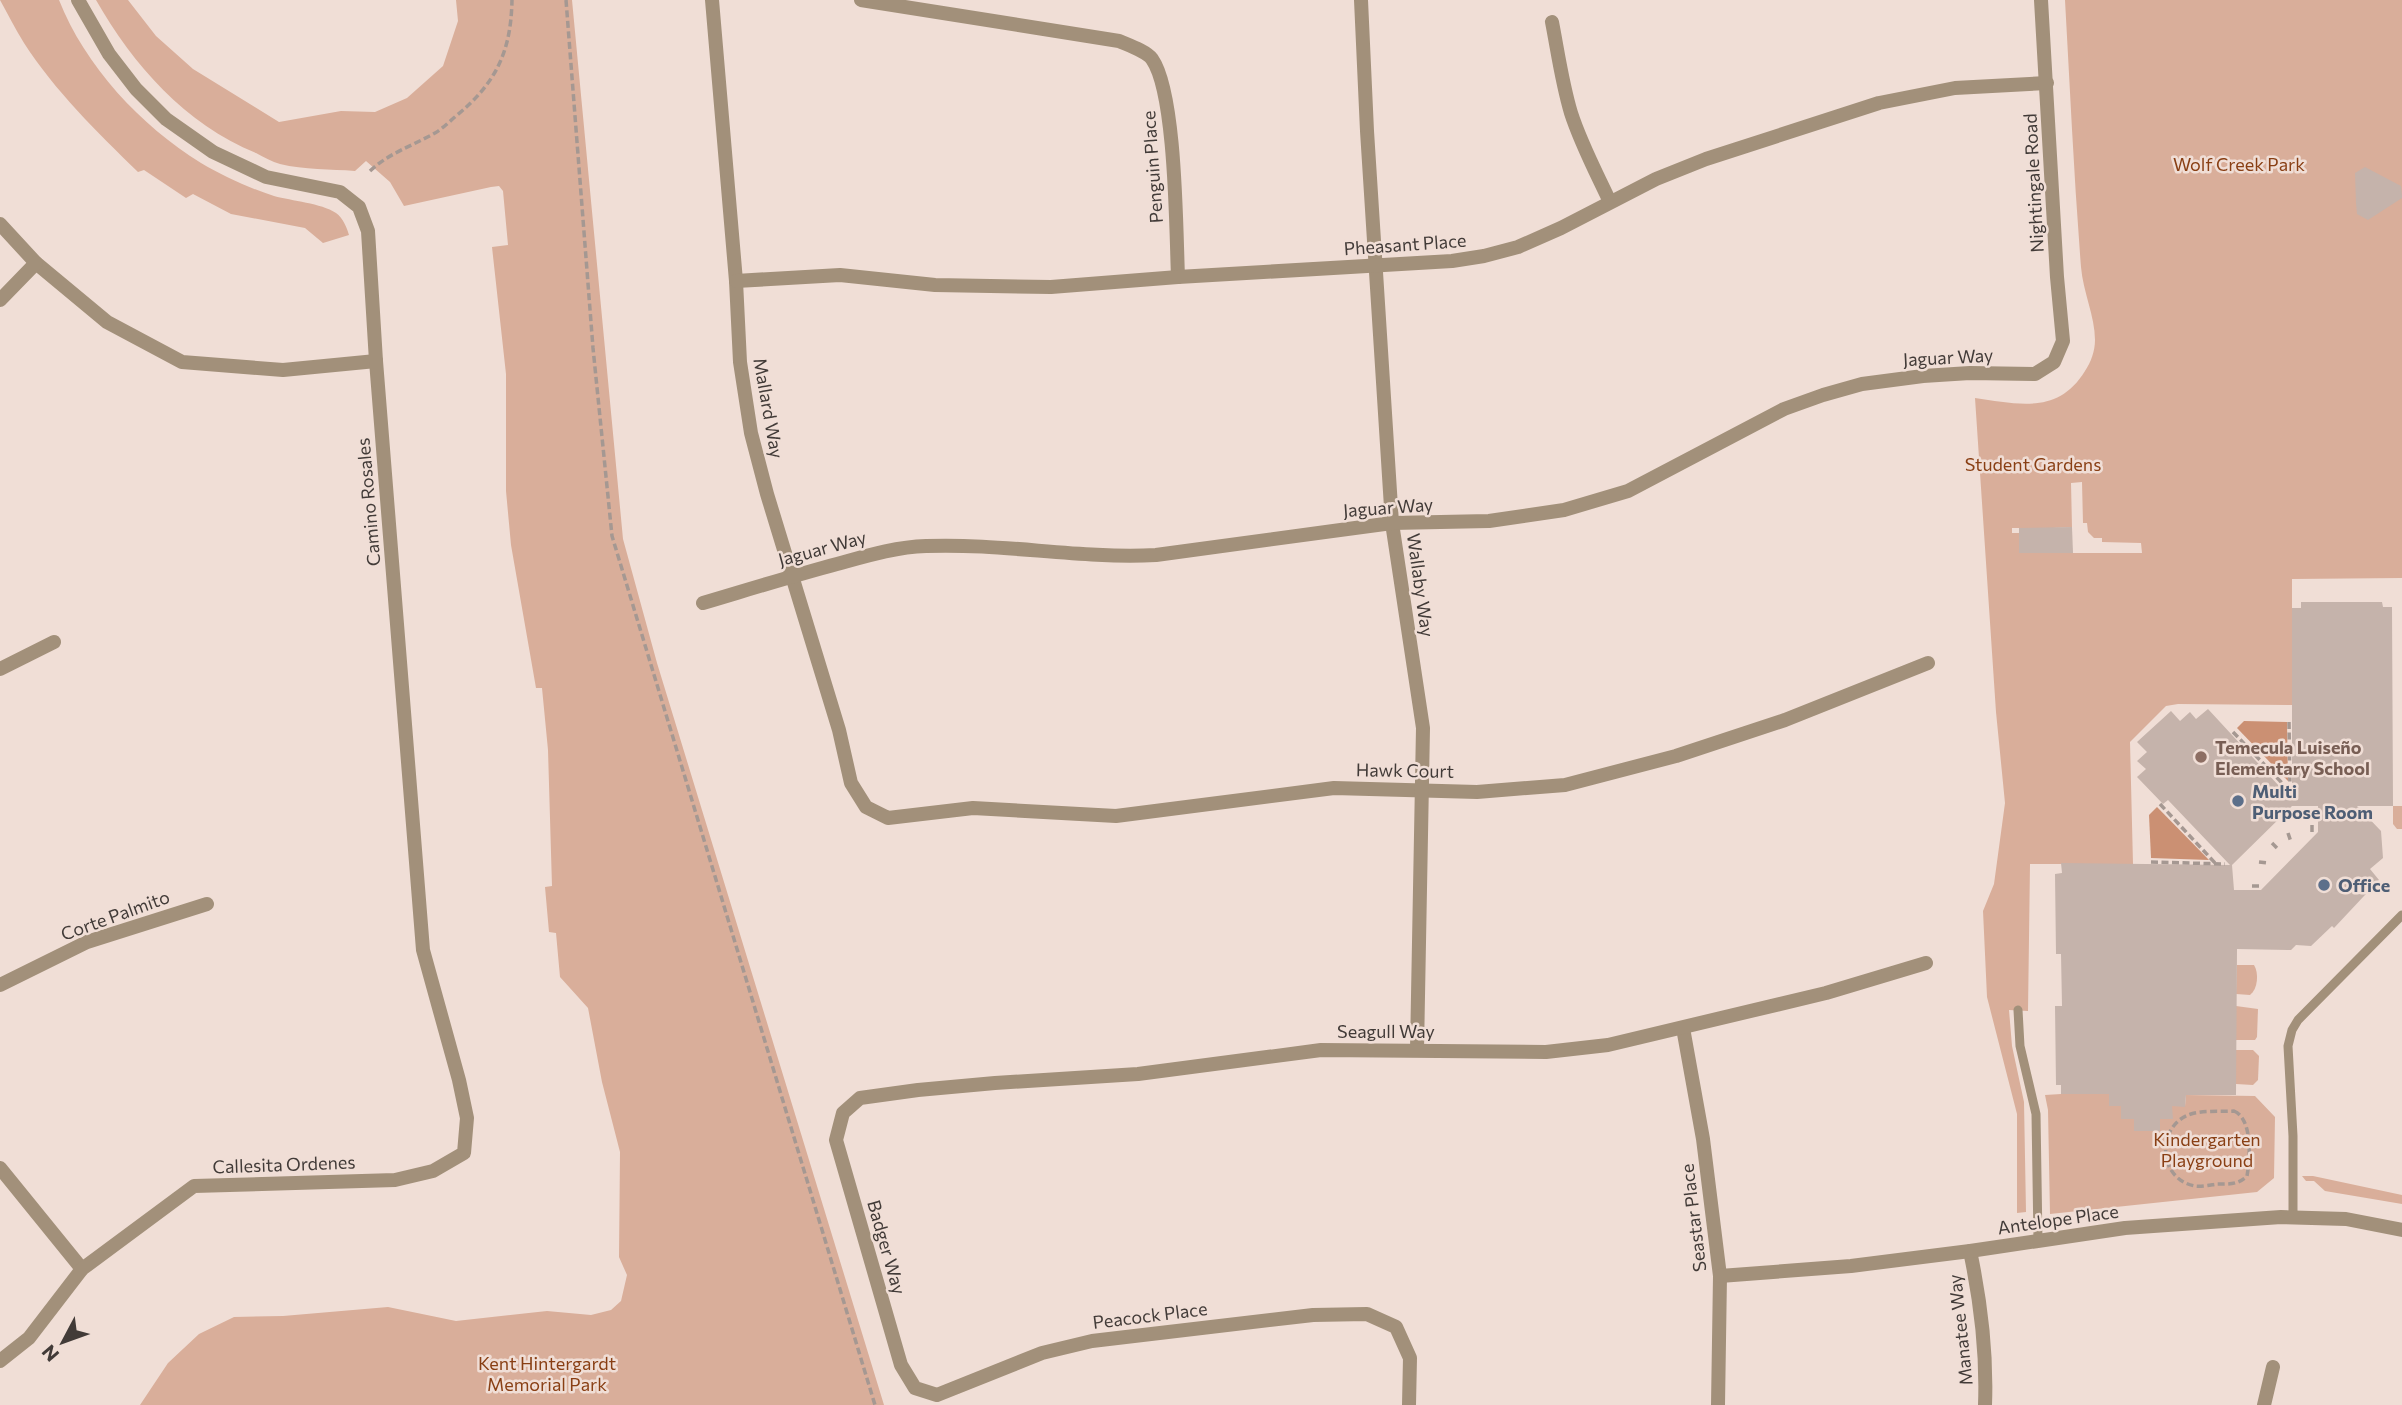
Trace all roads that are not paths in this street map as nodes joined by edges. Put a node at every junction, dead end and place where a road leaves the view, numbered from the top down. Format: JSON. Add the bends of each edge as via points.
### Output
{"nodes":[{"id":1,"x":78,"y":0,"type":"edge"},
{"id":2,"x":712,"y":0,"type":"edge"},
{"id":3,"x":861,"y":0,"type":"edge"},
{"id":4,"x":1362,"y":0,"type":"edge"},
{"id":5,"x":2041,"y":0,"type":"edge"},
{"id":6,"x":1552,"y":22,"type":"dead end"},
{"id":7,"x":2047,"y":83,"type":"junction"},
{"id":8,"x":1610,"y":202,"type":"junction"},
{"id":9,"x":0,"y":224,"type":"edge"},
{"id":10,"x":36,"y":263,"type":"junction"},
{"id":11,"x":1377,"y":266,"type":"junction"},
{"id":12,"x":1178,"y":277,"type":"junction"},
{"id":13,"x":736,"y":281,"type":"junction"},
{"id":14,"x":0,"y":300,"type":"edge"},
{"id":15,"x":376,"y":361,"type":"junction"},
{"id":16,"x":2054,"y":362,"type":"joint"},
{"id":17,"x":1392,"y":523,"type":"junction"},
{"id":18,"x":793,"y":576,"type":"junction"},
{"id":19,"x":703,"y":603,"type":"dead end"},
{"id":20,"x":54,"y":642,"type":"dead end"},
{"id":21,"x":1928,"y":663,"type":"dead end"},
{"id":22,"x":0,"y":669,"type":"edge"},
{"id":23,"x":1422,"y":789,"type":"junction"},
{"id":24,"x":866,"y":807,"type":"joint"},
{"id":25,"x":207,"y":904,"type":"dead end"},
{"id":26,"x":2402,"y":915,"type":"edge"},
{"id":27,"x":1926,"y":963,"type":"dead end"},
{"id":28,"x":0,"y":985,"type":"edge"},
{"id":29,"x":2018,"y":1010,"type":"dead end"},
{"id":30,"x":1683,"y":1028,"type":"junction"},
{"id":31,"x":1417,"y":1050,"type":"junction"},
{"id":32,"x":843,"y":1113,"type":"joint"},
{"id":33,"x":464,"y":1153,"type":"joint"},
{"id":34,"x":0,"y":1168,"type":"edge"},
{"id":35,"x":2293,"y":1217,"type":"junction"},
{"id":36,"x":2402,"y":1230,"type":"edge"},
{"id":37,"x":2038,"y":1241,"type":"junction"},
{"id":38,"x":1970,"y":1251,"type":"junction"},
{"id":39,"x":82,"y":1269,"type":"junction"},
{"id":40,"x":1720,"y":1276,"type":"junction"},
{"id":41,"x":0,"y":1361,"type":"edge"},
{"id":42,"x":2273,"y":1367,"type":"dead end"},
{"id":43,"x":915,"y":1388,"type":"joint"},
{"id":44,"x":1409,"y":1405,"type":"edge"},
{"id":45,"x":1718,"y":1405,"type":"edge"},
{"id":46,"x":1985,"y":1405,"type":"edge"},
{"id":47,"x":2264,"y":1405,"type":"edge"}],
"edges":[{"from":1,"to":15,"type":"street","name":"Camino Rosales","via":[[109,54],[166,119],[213,152],[266,177],[340,192],[359,207],[368,230]]},
{"from":2,"to":13,"type":"street","name":"Mallard Way"},
{"from":3,"to":12,"type":"street","name":"Penguin Place","via":[[1119,41],[1151,58],[1164,90],[1170,133]]},
{"from":4,"to":11,"type":"street","name":"Wallaby Way"},
{"from":5,"to":7,"type":"street","name":"Nightingale Road"},
{"from":6,"to":8,"type":"street","via":[[1571,113]]},
{"from":7,"to":8,"type":"street","name":"Pheasant Place","via":[[1955,88],[1879,103],[1706,159]]},
{"from":7,"to":16,"type":"street","name":"Nightingale Road","via":[[2063,341]]},
{"from":8,"to":11,"type":"street","name":"Pheasant Place","via":[[1507,250],[1452,261]]},
{"from":9,"to":10,"type":"street"},
{"from":10,"to":14,"type":"street"},
{"from":10,"to":15,"type":"street","via":[[107,322],[182,362],[283,370]]},
{"from":11,"to":12,"type":"street","name":"Pheasant Place"},
{"from":11,"to":17,"type":"street","name":"Wallaby Way"},
{"from":12,"to":13,"type":"street","name":"Pheasant Place","via":[[1051,287],[935,285],[840,275]]},
{"from":13,"to":18,"type":"street","name":"Mallard Way","via":[[740,362],[751,433]]},
{"from":15,"to":33,"type":"street","name":"Camino Rosales","via":[[423,950],[460,1080],[467,1118]]},
{"from":16,"to":17,"type":"street","name":"Jaguar Way","via":[[2035,374],[1923,376],[1862,384],[1823,395],[1784,409],[1628,491],[1564,510],[1489,521]]},
{"from":17,"to":18,"type":"street","name":"Jaguar Way","via":[[1156,555],[926,546],[891,550]]},
{"from":17,"to":23,"type":"street","name":"Wallaby Way","via":[[1423,728]]},
{"from":18,"to":19,"type":"street","name":"Jaguar Way"},
{"from":18,"to":24,"type":"street","name":"Mallard Way","via":[[851,783]]},
{"from":20,"to":22,"type":"street"},
{"from":21,"to":23,"type":"street","name":"Hawk Court","via":[[1785,720],[1676,756],[1565,785],[1478,792]]},
{"from":23,"to":24,"type":"street","name":"Hawk Court","via":[[1334,788],[1116,816],[973,808],[888,818]]},
{"from":23,"to":31,"type":"street","name":"Wallaby Way"},
{"from":25,"to":28,"type":"street","name":"Corte Palmito","via":[[87,942]]},
{"from":26,"to":35,"type":"lane","via":[[2292,1030],[2288,1046]]},
{"from":27,"to":30,"type":"street","name":"Seagull Way"},
{"from":29,"to":37,"type":"lane","via":[[2020,1046],[2036,1114]]},
{"from":30,"to":31,"type":"street","name":"Seagull Way","via":[[1608,1045],[1546,1052]]},
{"from":30,"to":40,"type":"street","name":"Seastar Place"},
{"from":31,"to":32,"type":"street","name":"Seagull Way","via":[[1321,1051],[1138,1074],[918,1090],[860,1098]]},
{"from":32,"to":43,"type":"street","name":"Badger Way","via":[[836,1140],[901,1366]]},
{"from":33,"to":39,"type":"street","name":"Callesita Ordenes","via":[[433,1171],[395,1180],[194,1186]]},
{"from":34,"to":39,"type":"street"},
{"from":35,"to":36,"type":"street","name":"Antelope Place","via":[[2346,1219]]},
{"from":35,"to":37,"type":"street","name":"Antelope Place","via":[[2125,1228]]},
{"from":37,"to":38,"type":"street","name":"Antelope Place"},
{"from":38,"to":40,"type":"street","name":"Antelope Place"},
{"from":38,"to":46,"type":"street","name":"Manatee Way","via":[[1981,1303]]},
{"from":39,"to":41,"type":"street","name":"Callesita Ordenes","via":[[29,1338]]},
{"from":40,"to":45,"type":"street","name":"Seastar Place"},
{"from":42,"to":47,"type":"street"},
{"from":43,"to":44,"type":"street","name":"Peacock Place","via":[[937,1395],[1042,1353],[1105,1339],[1312,1314],[1367,1314],[1396,1327],[1410,1358]]}]}
